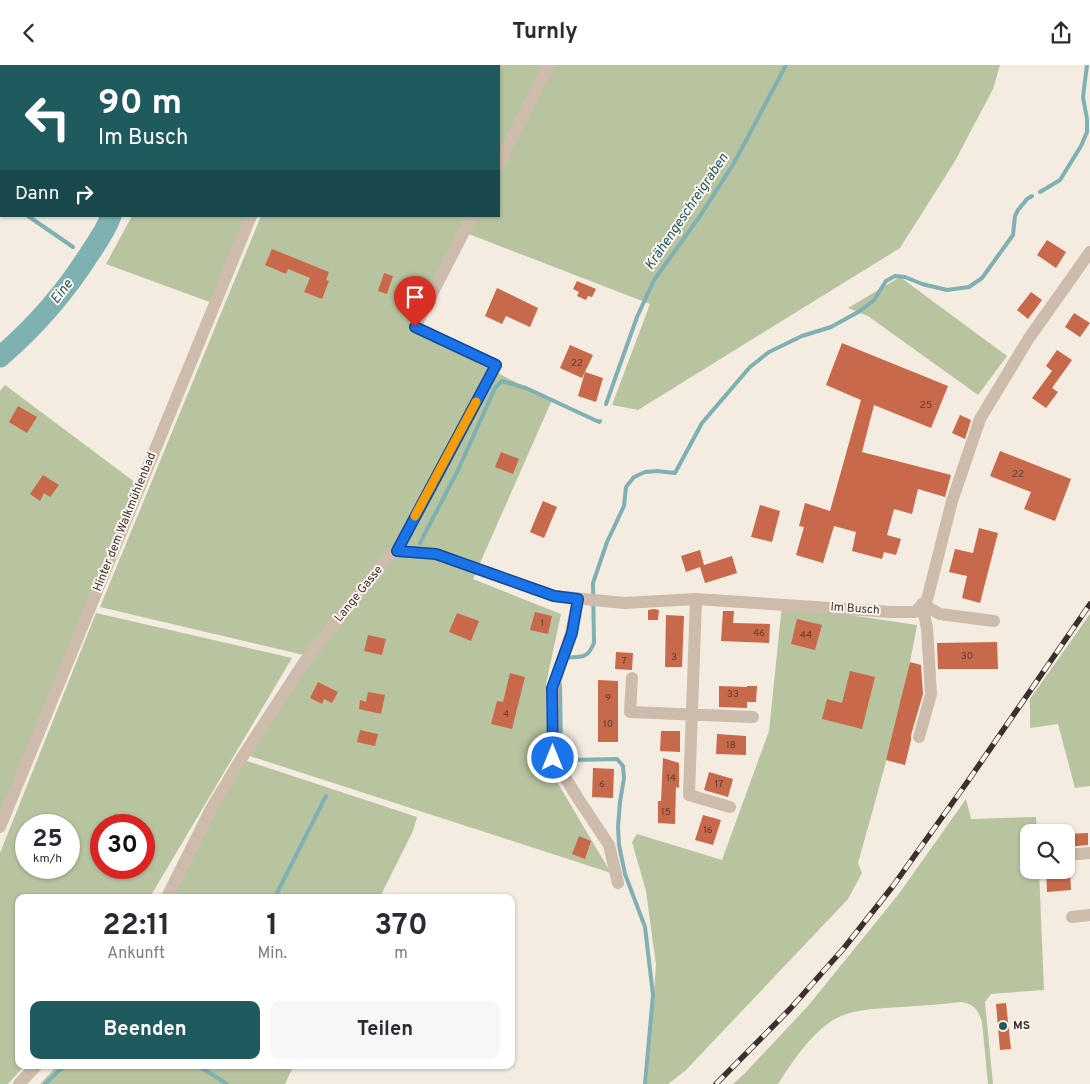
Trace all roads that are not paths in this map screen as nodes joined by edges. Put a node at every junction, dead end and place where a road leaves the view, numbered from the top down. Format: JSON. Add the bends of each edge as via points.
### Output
{"nodes":[{"id":1,"x":549,"y":65,"type":"edge"},
{"id":2,"x":500,"y":162,"type":"edge"},
{"id":3,"x":251,"y":217,"type":"edge"},
{"id":4,"x":471,"y":217,"type":"edge"},
{"id":5,"x":1090,"y":252,"type":"edge"},
{"id":6,"x":397,"y":551,"type":"junction"},
{"id":7,"x":696,"y":599,"type":"junction"},
{"id":8,"x":587,"y":600,"type":"junction"},
{"id":9,"x":922,"y":604,"type":"junction"},
{"id":10,"x":994,"y":621,"type":"dead end"},
{"id":11,"x":632,"y":677,"type":"dead end"},
{"id":12,"x":691,"y":714,"type":"junction"},
{"id":13,"x":753,"y":717,"type":"dead end"},
{"id":14,"x":919,"y":737,"type":"dead end"},
{"id":15,"x":730,"y":807,"type":"dead end"},
{"id":16,"x":0,"y":827,"type":"edge"},
{"id":17,"x":1090,"y":853,"type":"edge"},
{"id":18,"x":1075,"y":854,"type":"edge"},
{"id":19,"x":618,"y":883,"type":"dead end"},
{"id":20,"x":168,"y":894,"type":"edge"},
{"id":21,"x":1090,"y":915,"type":"edge"},
{"id":22,"x":1072,"y":917,"type":"dead end"},
{"id":23,"x":33,"y":1069,"type":"edge"},
{"id":24,"x":19,"y":1084,"type":"edge"}],
"edges":[{"from":1,"to":2,"type":"street"},
{"from":3,"to":16,"type":"street","name":"Hinter dem Walkmühlenbad"},
{"from":4,"to":6,"type":"street","name":"Lange Gasse","via":[[415,327],[496,365]]},
{"from":5,"to":9,"type":"street","via":[[1029,338],[980,419],[952,501],[927,600]]},
{"from":6,"to":8,"type":"street","name":"Im Busch","via":[[436,554],[554,596]]},
{"from":6,"to":20,"type":"street","name":"Lange Gasse","via":[[385,561],[305,661],[210,809]]},
{"from":7,"to":8,"type":"street","name":"Im Busch","via":[[624,603]]},
{"from":7,"to":9,"type":"street","name":"Im Busch","via":[[891,612],[915,612]]},
{"from":7,"to":12,"type":"street"},
{"from":8,"to":19,"type":"street","via":[[552,688],[553,758],[609,845]]},
{"from":9,"to":10,"type":"street","via":[[940,614]]},
{"from":9,"to":14,"type":"street","via":[[927,628],[931,694]]},
{"from":11,"to":12,"type":"street","via":[[630,712]]},
{"from":12,"to":13,"type":"street"},
{"from":12,"to":15,"type":"street","via":[[689,795]]},
{"from":17,"to":18,"type":"street"},
{"from":21,"to":22,"type":"street"},
{"from":23,"to":24,"type":"street"}]}
